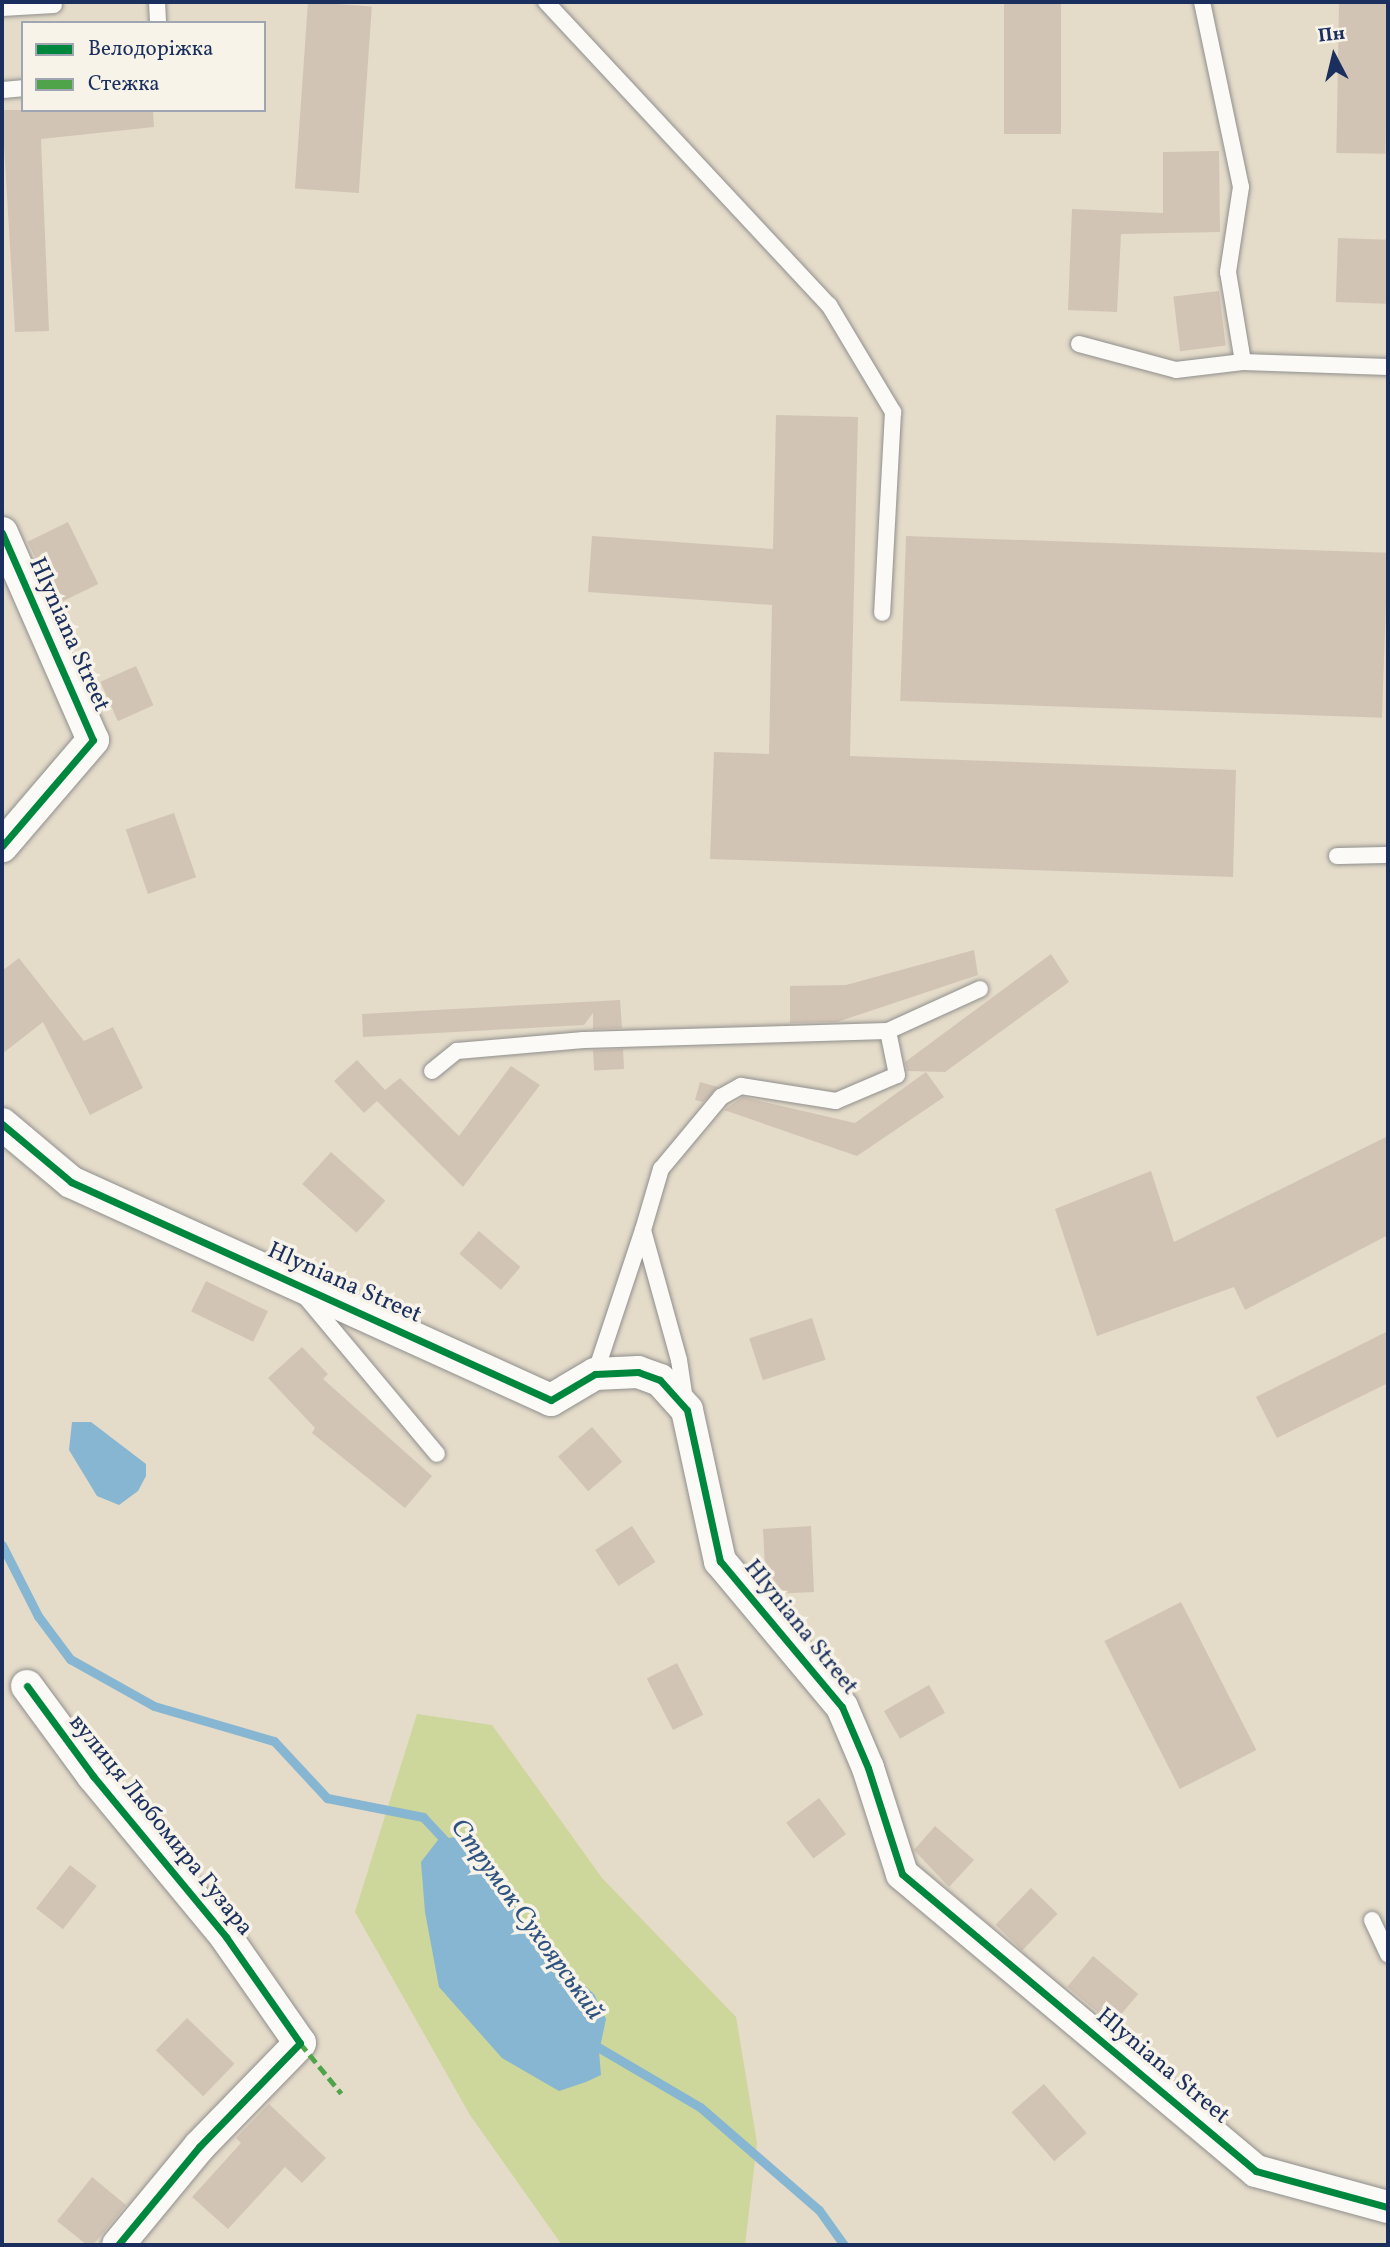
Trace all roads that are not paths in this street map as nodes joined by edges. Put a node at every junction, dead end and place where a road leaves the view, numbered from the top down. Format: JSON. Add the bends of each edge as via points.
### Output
{"nodes":[{"id":1,"x":157,"y":2,"type":"edge"},
{"id":2,"x":547,"y":2,"type":"edge"},
{"id":3,"x":1202,"y":2,"type":"edge"},
{"id":4,"x":54,"y":5,"type":"dead end"},
{"id":5,"x":2,"y":8,"type":"edge"},
{"id":6,"x":158,"y":21,"type":"edge"},
{"id":7,"x":21,"y":88,"type":"edge"},
{"id":8,"x":2,"y":90,"type":"edge"},
{"id":9,"x":1079,"y":344,"type":"dead end"},
{"id":10,"x":1243,"y":362,"type":"junction"},
{"id":11,"x":1388,"y":367,"type":"edge"},
{"id":12,"x":2,"y":533,"type":"edge"},
{"id":13,"x":882,"y":613,"type":"dead end"},
{"id":14,"x":2,"y":846,"type":"edge"},
{"id":15,"x":1388,"y":855,"type":"edge"},
{"id":16,"x":1337,"y":856,"type":"dead end"},
{"id":17,"x":980,"y":989,"type":"dead end"},
{"id":18,"x":888,"y":1031,"type":"junction"},
{"id":19,"x":432,"y":1071,"type":"dead end"},
{"id":20,"x":2,"y":1124,"type":"edge"},
{"id":21,"x":643,"y":1230,"type":"junction"},
{"id":22,"x":294,"y":1282,"type":"junction"},
{"id":23,"x":595,"y":1374,"type":"junction"},
{"id":24,"x":687,"y":1410,"type":"junction"},
{"id":25,"x":437,"y":1454,"type":"dead end"},
{"id":26,"x":27,"y":1686,"type":"dead end"},
{"id":27,"x":1372,"y":1920,"type":"dead end"},
{"id":28,"x":1388,"y":1954,"type":"edge"},
{"id":29,"x":1388,"y":2207,"type":"edge"},
{"id":30,"x":118,"y":2245,"type":"edge"}],
"edges":[{"from":1,"to":6,"type":"lane"},
{"from":2,"to":13,"type":"lane","via":[[829,305],[893,412]]},
{"from":3,"to":10,"type":"lane","via":[[1241,187],[1228,272]]},
{"from":4,"to":5,"type":"lane"},
{"from":7,"to":8,"type":"lane"},
{"from":9,"to":10,"type":"lane","via":[[1176,370]]},
{"from":10,"to":11,"type":"lane"},
{"from":12,"to":14,"type":"street","name":"Hlyniana Street","via":[[93,740]]},
{"from":15,"to":16,"type":"lane"},
{"from":17,"to":18,"type":"lane"},
{"from":18,"to":19,"type":"lane","via":[[584,1040],[457,1051]]},
{"from":18,"to":21,"type":"lane","via":[[897,1075],[836,1101],[741,1086],[721,1097],[661,1169]]},
{"from":20,"to":22,"type":"street","name":"Hlyniana Street","via":[[71,1182]]},
{"from":21,"to":23,"type":"lane"},
{"from":21,"to":24,"type":"lane","via":[[679,1360]]},
{"from":22,"to":23,"type":"street","name":"Hlyniana Street","via":[[551,1400]]},
{"from":22,"to":25,"type":"lane"},
{"from":23,"to":24,"type":"street","name":"Hlyniana Street","via":[[638,1372],[660,1380]]},
{"from":24,"to":29,"type":"street","name":"Hlyniana Street","via":[[720,1562],[842,1707],[868,1768],[902,1874],[1256,2171]]},
{"from":26,"to":30,"type":"street","name":"вулиця Любомира Гузара","via":[[93,1776],[226,1937],[300,2043],[199,2147]]},
{"from":27,"to":28,"type":"lane"}]}
